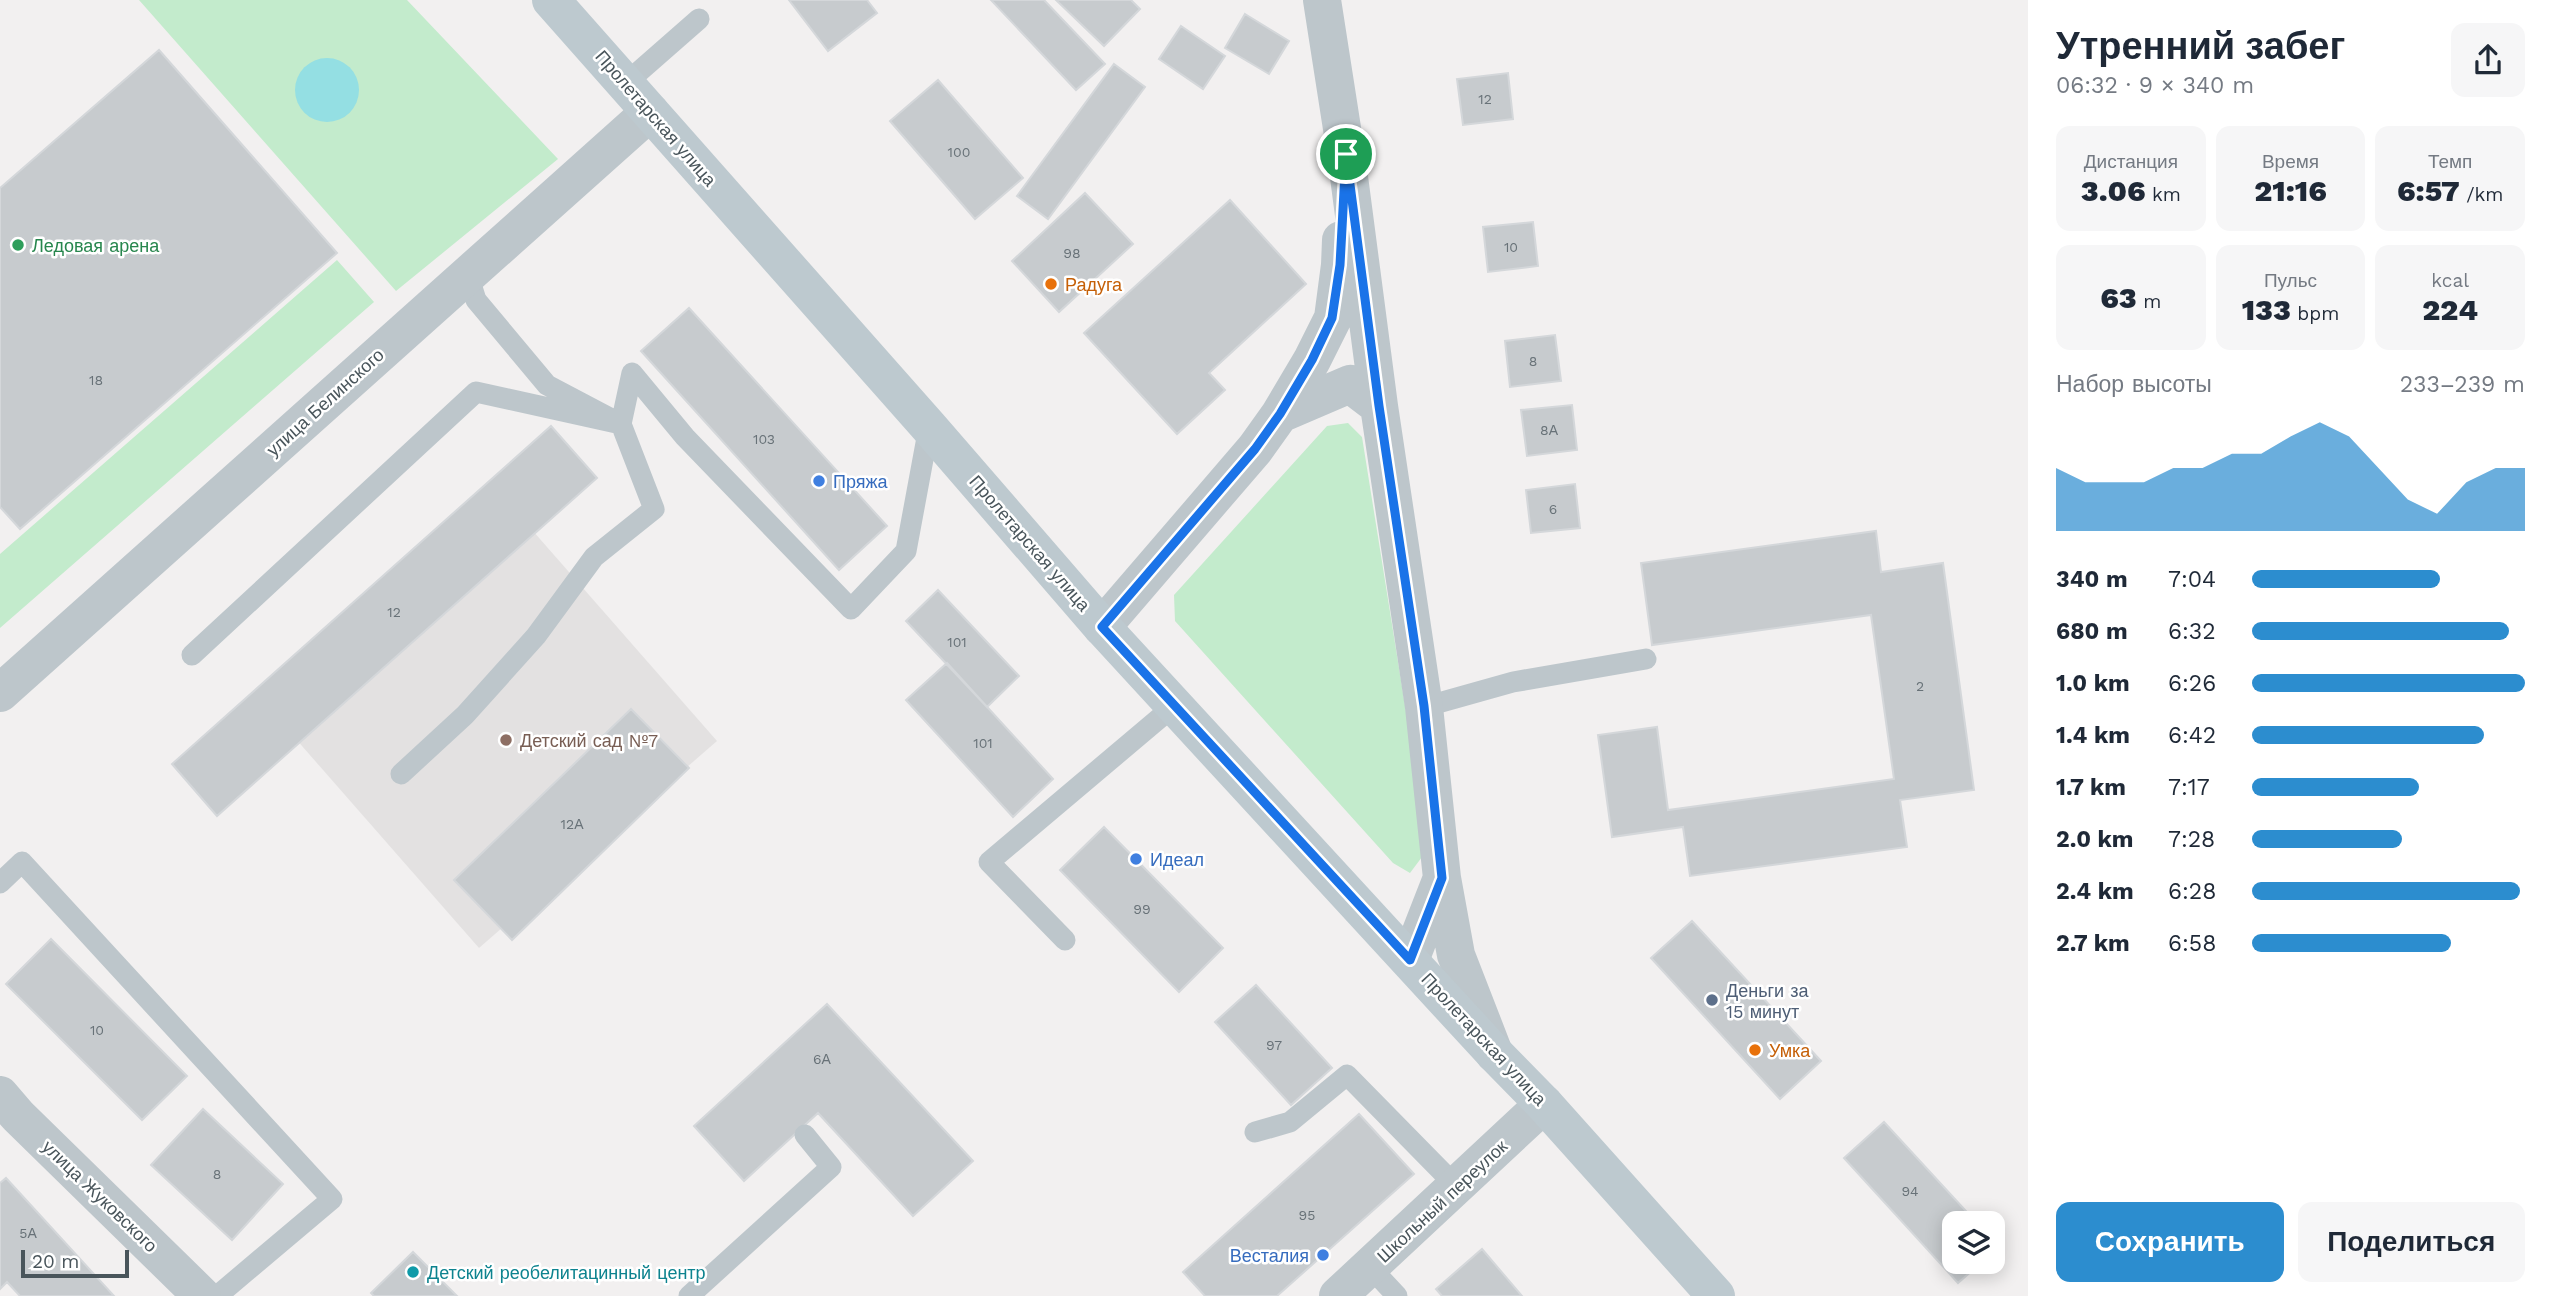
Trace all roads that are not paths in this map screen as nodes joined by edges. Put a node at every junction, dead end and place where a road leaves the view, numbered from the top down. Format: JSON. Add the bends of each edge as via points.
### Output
{"nodes":[{"id":1,"x":551,"y":0,"type":"edge"},
{"id":2,"x":1322,"y":0,"type":"edge"},
{"id":3,"x":699,"y":19,"type":"dead end"},
{"id":4,"x":626,"y":83,"type":"junction"},
{"id":5,"x":650,"y":112,"type":"junction"},
{"id":6,"x":1346,"y":154,"type":"junction"},
{"id":7,"x":468,"y":275,"type":"junction"},
{"id":8,"x":1379,"y":406,"type":"junction"},
{"id":9,"x":1280,"y":414,"type":"junction"},
{"id":10,"x":621,"y":424,"type":"junction"},
{"id":11,"x":929,"y":427,"type":"junction"},
{"id":12,"x":1102,"y":627,"type":"junction"},
{"id":13,"x":192,"y":655,"type":"dead end"},
{"id":14,"x":1646,"y":659,"type":"dead end"},
{"id":15,"x":0,"y":693,"type":"edge"},
{"id":16,"x":1175,"y":705,"type":"junction"},
{"id":17,"x":1424,"y":706,"type":"junction"},
{"id":18,"x":401,"y":774,"type":"dead end"},
{"id":19,"x":1442,"y":878,"type":"junction"},
{"id":20,"x":0,"y":883,"type":"edge"},
{"id":21,"x":1065,"y":940,"type":"dead end"},
{"id":22,"x":1410,"y":960,"type":"junction"},
{"id":23,"x":1495,"y":1055,"type":"junction"},
{"id":24,"x":1545,"y":1104,"type":"junction"},
{"id":25,"x":6,"y":1114,"type":"edge"},
{"id":26,"x":1255,"y":1132,"type":"dead end"},
{"id":27,"x":805,"y":1135,"type":"dead end"},
{"id":28,"x":1457,"y":1187,"type":"junction"},
{"id":29,"x":1371,"y":1268,"type":"junction"},
{"id":30,"x":202,"y":1296,"type":"edge"},
{"id":31,"x":217,"y":1296,"type":"edge"},
{"id":32,"x":689,"y":1296,"type":"edge"},
{"id":33,"x":1338,"y":1296,"type":"edge"},
{"id":34,"x":1397,"y":1296,"type":"edge"},
{"id":35,"x":1716,"y":1296,"type":"edge"}],
"edges":[{"from":1,"to":4,"type":"main road","name":"Пролетарская улица"},
{"from":2,"to":6,"type":"street"},
{"from":3,"to":4,"type":"lane"},
{"from":4,"to":5,"type":"main road","name":"Пролетарская улица"},
{"from":5,"to":7,"type":"street","name":"улица Белинского"},
{"from":5,"to":11,"type":"main road","name":"Пролетарская улица"},
{"from":6,"to":8,"type":"street"},
{"from":6,"to":9,"type":"street","via":[[1332,318]]},
{"from":7,"to":10,"type":"lane","via":[[477,300],[547,384]]},
{"from":7,"to":15,"type":"street","name":"улица Белинского"},
{"from":8,"to":9,"type":"street","via":[[1350,384]]},
{"from":8,"to":17,"type":"street"},
{"from":9,"to":12,"type":"street"},
{"from":10,"to":11,"type":"lane","via":[[632,373],[685,437],[851,608],[906,551]]},
{"from":10,"to":13,"type":"lane","via":[[476,392]]},
{"from":10,"to":18,"type":"lane","via":[[654,509],[594,557],[536,636],[465,715]]},
{"from":11,"to":12,"type":"main road","name":"Пролетарская улица"},
{"from":12,"to":16,"type":"main road","name":"Пролетарская улица"},
{"from":14,"to":17,"type":"lane","via":[[1513,682]]},
{"from":16,"to":21,"type":"lane","via":[[989,862]]},
{"from":16,"to":22,"type":"main road","name":"Пролетарская улица"},
{"from":17,"to":19,"type":"street"},
{"from":19,"to":22,"type":"street"},
{"from":19,"to":23,"type":"street","via":[[1455,955]]},
{"from":20,"to":31,"type":"lane","via":[[22,862],[332,1199]]},
{"from":22,"to":23,"type":"main road","name":"Пролетарская улица"},
{"from":23,"to":24,"type":"main road","name":"Пролетарская улица"},
{"from":24,"to":28,"type":"street","name":"Школьный переулок"},
{"from":24,"to":35,"type":"main road","name":"Пролетарская улица"},
{"from":25,"to":30,"type":"street","name":"улица Жуковского"},
{"from":26,"to":28,"type":"lane","via":[[1290,1122],[1348,1075]]},
{"from":27,"to":32,"type":"lane","via":[[831,1167]]},
{"from":28,"to":29,"type":"street","name":"Школьный переулок"},
{"from":29,"to":33,"type":"street","name":"Школьный переулок"},
{"from":29,"to":34,"type":"lane"}]}
